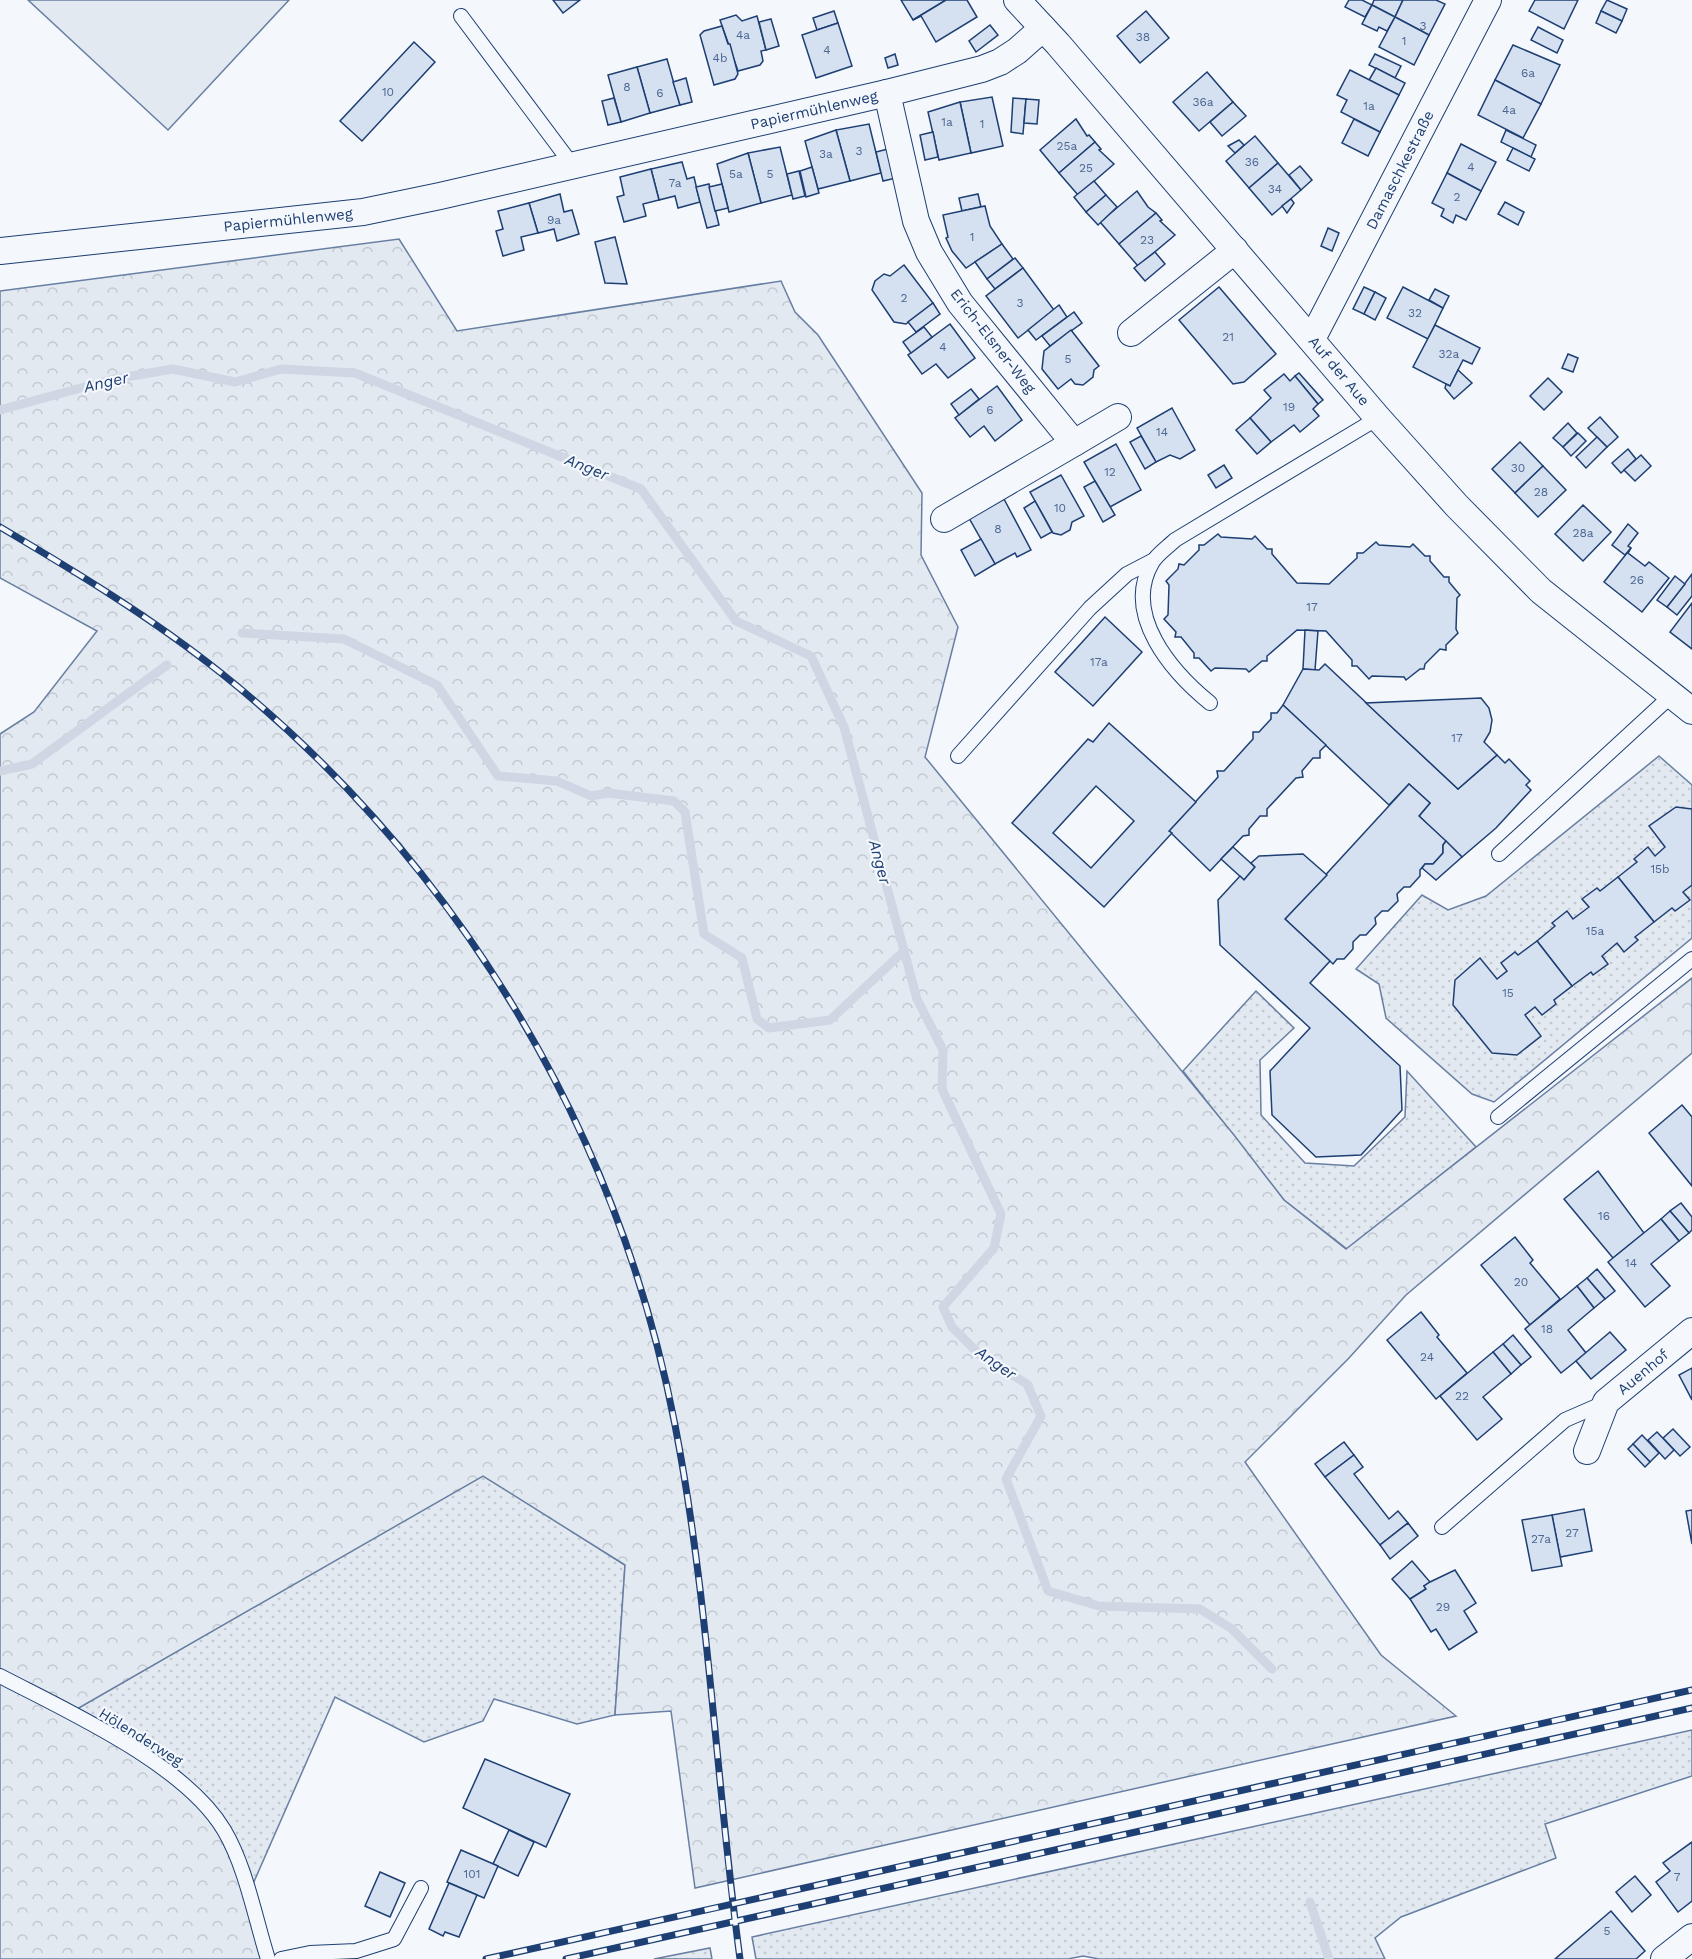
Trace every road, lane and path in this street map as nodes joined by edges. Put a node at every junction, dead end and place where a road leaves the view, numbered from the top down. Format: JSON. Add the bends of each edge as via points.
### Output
{"nodes":[{"id":1,"x":1017,"y":0,"type":"edge"},
{"id":2,"x":1488,"y":0,"type":"edge"},
{"id":3,"x":461,"y":16,"type":"dead end"},
{"id":4,"x":1043,"y":28,"type":"junction"},
{"id":5,"x":887,"y":93,"type":"junction"},
{"id":6,"x":573,"y":165,"type":"junction"},
{"id":7,"x":1234,"y":250,"type":"junction"},
{"id":8,"x":0,"y":251,"type":"edge"},
{"id":9,"x":1131,"y":333,"type":"dead end"},
{"id":10,"x":1312,"y":339,"type":"junction"},
{"id":11,"x":1118,"y":417,"type":"dead end"},
{"id":12,"x":1378,"y":418,"type":"junction"},
{"id":13,"x":1074,"y":443,"type":"junction"},
{"id":14,"x":944,"y":519,"type":"dead end"},
{"id":15,"x":1152,"y":561,"type":"junction"},
{"id":16,"x":1672,"y":695,"type":"junction"},
{"id":17,"x":1210,"y":703,"type":"dead end"},
{"id":18,"x":1692,"y":711,"type":"edge"},
{"id":19,"x":958,"y":756,"type":"dead end"},
{"id":20,"x":1499,"y":854,"type":"dead end"},
{"id":21,"x":1692,"y":959,"type":"edge"},
{"id":22,"x":1498,"y":1117,"type":"dead end"},
{"id":23,"x":1692,"y":1331,"type":"edge"},
{"id":24,"x":1606,"y":1402,"type":"junction"},
{"id":25,"x":1587,"y":1451,"type":"dead end"},
{"id":26,"x":1442,"y":1527,"type":"dead end"},
{"id":27,"x":0,"y":1676,"type":"edge"},
{"id":28,"x":421,"y":1888,"type":"dead end"},
{"id":29,"x":1692,"y":1937,"type":"edge"},
{"id":30,"x":268,"y":1959,"type":"edge"},
{"id":31,"x":280,"y":1959,"type":"edge"},
{"id":32,"x":1664,"y":1959,"type":"edge"}],
"edges":[{"from":1,"to":4,"type":"street","name":"Auf der Aue"},
{"from":2,"to":10,"type":"street","name":"Damaschkestraße"},
{"from":3,"to":6,"type":"lane"},
{"from":4,"to":5,"type":"street","name":"Papiermühlenweg","via":[[1000,62]]},
{"from":4,"to":7,"type":"street","name":"Auf der Aue"},
{"from":5,"to":6,"type":"street","name":"Papiermühlenweg"},
{"from":5,"to":13,"type":"street","name":"Erich-Elsner-Weg","via":[[924,244],[960,303]]},
{"from":6,"to":8,"type":"street","name":"Papiermühlenweg","via":[[363,212]]},
{"from":7,"to":9,"type":"street"},
{"from":7,"to":10,"type":"street","name":"Auf der Aue"},
{"from":10,"to":12,"type":"street","name":"Auf der Aue"},
{"from":11,"to":13,"type":"street"},
{"from":12,"to":15,"type":"lane","via":[[1175,540]]},
{"from":12,"to":16,"type":"street","name":"Auf der Aue","via":[[1541,591]]},
{"from":13,"to":14,"type":"street"},
{"from":15,"to":17,"type":"lane","via":[[1143,587],[1145,618],[1160,648]]},
{"from":15,"to":19,"type":"lane","via":[[1127,574],[1090,608]]},
{"from":16,"to":18,"type":"street","name":"Auf der Aue"},
{"from":16,"to":20,"type":"lane"},
{"from":21,"to":22,"type":"lane"},
{"from":23,"to":24,"type":"street","name":"Auenhof"},
{"from":24,"to":25,"type":"street","name":"Auenhof"},
{"from":24,"to":26,"type":"lane","via":[[1565,1420]]},
{"from":27,"to":30,"type":"lane","name":"Hölenderweg","via":[[164,1768],[196,1795],[224,1830],[247,1886]]},
{"from":28,"to":31,"type":"lane","via":[[394,1939],[356,1951]]},
{"from":29,"to":32,"type":"street"}]}
